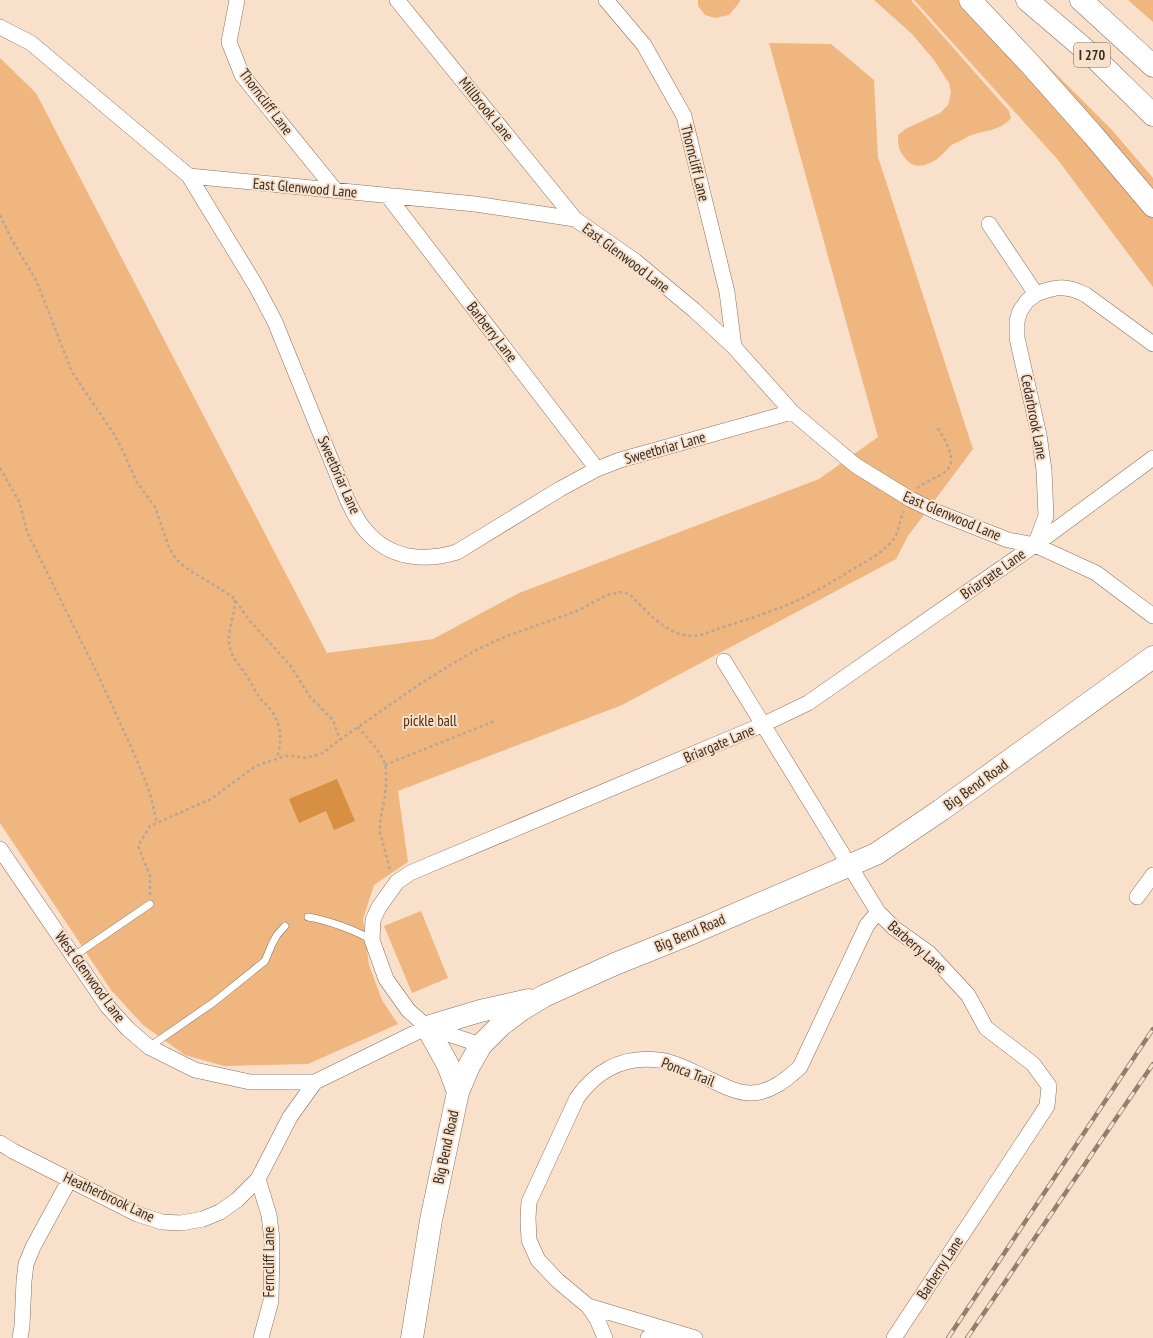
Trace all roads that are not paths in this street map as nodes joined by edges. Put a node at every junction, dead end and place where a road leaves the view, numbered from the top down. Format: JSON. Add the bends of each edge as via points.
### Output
{"nodes":[{"id":1,"x":237,"y":0,"type":"edge"},
{"id":2,"x":397,"y":0,"type":"edge"},
{"id":3,"x":606,"y":0,"type":"edge"},
{"id":4,"x":970,"y":0,"type":"edge"},
{"id":5,"x":1026,"y":0,"type":"edge"},
{"id":6,"x":1081,"y":0,"type":"edge"},
{"id":7,"x":0,"y":27,"type":"edge"},
{"id":8,"x":1153,"y":66,"type":"edge"},
{"id":9,"x":1153,"y":115,"type":"edge"},
{"id":10,"x":189,"y":176,"type":"junction"},
{"id":11,"x":336,"y":191,"type":"junction"},
{"id":12,"x":387,"y":195,"type":"junction"},
{"id":13,"x":1153,"y":206,"type":"edge"},
{"id":14,"x":575,"y":219,"type":"junction"},
{"id":15,"x":989,"y":224,"type":"dead end"},
{"id":16,"x":1036,"y":294,"type":"junction"},
{"id":17,"x":1153,"y":344,"type":"edge"},
{"id":18,"x":734,"y":347,"type":"junction"},
{"id":19,"x":792,"y":412,"type":"junction"},
{"id":20,"x":1153,"y":458,"type":"edge"},
{"id":21,"x":597,"y":469,"type":"junction"},
{"id":22,"x":1035,"y":545,"type":"junction"},
{"id":23,"x":1153,"y":616,"type":"edge"},
{"id":24,"x":1153,"y":656,"type":"edge"},
{"id":25,"x":724,"y":661,"type":"dead end"},
{"id":26,"x":762,"y":725,"type":"junction"},
{"id":27,"x":0,"y":849,"type":"edge"},
{"id":28,"x":850,"y":866,"type":"junction"},
{"id":29,"x":1153,"y":876,"type":"edge"},
{"id":30,"x":1137,"y":897,"type":"dead end"},
{"id":31,"x":150,"y":904,"type":"road end"},
{"id":32,"x":878,"y":912,"type":"junction"},
{"id":33,"x":308,"y":917,"type":"dead end"},
{"id":34,"x":285,"y":926,"type":"dead end"},
{"id":35,"x":372,"y":940,"type":"junction"},
{"id":36,"x":74,"y":956,"type":"junction"},
{"id":37,"x":544,"y":996,"type":"junction"},
{"id":38,"x":427,"y":1027,"type":"junction"},
{"id":39,"x":481,"y":1045,"type":"junction"},
{"id":40,"x":149,"y":1046,"type":"junction"},
{"id":41,"x":315,"y":1082,"type":"junction"},
{"id":42,"x":458,"y":1092,"type":"junction"},
{"id":43,"x":0,"y":1143,"type":"edge"},
{"id":44,"x":6,"y":1154,"type":"edge"},
{"id":45,"x":70,"y":1179,"type":"junction"},
{"id":46,"x":258,"y":1179,"type":"junction"},
{"id":47,"x":588,"y":1306,"type":"junction"},
{"id":48,"x":671,"y":1331,"type":"junction"},
{"id":49,"x":20,"y":1338,"type":"edge"},
{"id":50,"x":261,"y":1338,"type":"edge"},
{"id":51,"x":412,"y":1338,"type":"edge"},
{"id":52,"x":605,"y":1338,"type":"edge"},
{"id":53,"x":648,"y":1338,"type":"edge"},
{"id":54,"x":695,"y":1338,"type":"edge"},
{"id":55,"x":894,"y":1338,"type":"edge"}],
"edges":[{"from":1,"to":11,"type":"street","name":"Thorncliff Lane","via":[[229,42],[242,75]]},
{"from":2,"to":14,"type":"street","name":"Millbrook Lane"},
{"from":3,"to":18,"type":"street","name":"Thorncliff Lane","via":[[644,45],[684,116],[726,292]]},
{"from":4,"to":13,"type":"main road","via":[[1031,64]]},
{"from":5,"to":9,"type":"main road","number":"I 270","via":[[1095,58]]},
{"from":6,"to":8,"type":"main road","number":"I 270"},
{"from":7,"to":10,"type":"street","via":[[31,43]]},
{"from":10,"to":11,"type":"street","name":"East Glenwood Lane"},
{"from":10,"to":21,"type":"street","name":"Sweetbriar Lane","via":[[275,322],[347,499],[356,517],[379,544],[405,555],[423,558],[441,557],[457,552]]},
{"from":11,"to":12,"type":"street","name":"East Glenwood Lane"},
{"from":12,"to":14,"type":"street","name":"East Glenwood Lane","via":[[475,204]]},
{"from":12,"to":21,"type":"street","name":"Barberry Lane"},
{"from":14,"to":18,"type":"street","name":"East Glenwood Lane","via":[[635,261]]},
{"from":15,"to":16,"type":"street"},
{"from":16,"to":17,"type":"street","name":"Cedarbrook Lane","via":[[1062,287],[1076,289]]},
{"from":16,"to":22,"type":"street","name":"Cedarbrook Lane","via":[[1027,301],[1017,321],[1017,338],[1039,435],[1044,470],[1046,516]]},
{"from":18,"to":19,"type":"street","name":"East Glenwood Lane"},
{"from":19,"to":21,"type":"street","name":"Sweetbriar Lane","via":[[620,460]]},
{"from":19,"to":22,"type":"street","name":"East Glenwood Lane","via":[[856,465],[910,499],[1008,540]]},
{"from":20,"to":22,"type":"street","name":"Briargate Lane"},
{"from":22,"to":23,"type":"street","name":"East Glenwood Lane","via":[[1096,573]]},
{"from":22,"to":26,"type":"street","name":"Briargate Lane","via":[[808,703]]},
{"from":24,"to":28,"type":"main road","name":"Big Bend Road","via":[[902,837],[876,854]]},
{"from":25,"to":26,"type":"street","name":"Barberry Lane"},
{"from":26,"to":28,"type":"street","name":"Barberry Lane"},
{"from":26,"to":35,"type":"street","name":"Briargate Lane","via":[[410,873],[397,882],[379,907],[373,920]]},
{"from":27,"to":36,"type":"street","name":"West Glenwood Lane"},
{"from":28,"to":32,"type":"street","name":"Barberry Lane"},
{"from":28,"to":37,"type":"main road","name":"Big Bend Road"},
{"from":29,"to":30,"type":"street"},
{"from":31,"to":36,"type":"lane"},
{"from":32,"to":47,"type":"street","name":"Ponca Trail","via":[[867,925],[800,1067],[786,1080],[768,1090],[750,1093],[731,1089],[682,1067],[659,1060],[629,1060],[609,1068],[584,1087],[529,1202],[528,1218],[529,1240],[538,1260]]},
{"from":32,"to":55,"type":"street","name":"Barberry Lane","via":[[894,928],[929,953],[968,995],[986,1028],[1033,1064],[1049,1086],[1047,1106]]},
{"from":33,"to":35,"type":"lane","via":[[317,918]]},
{"from":34,"to":40,"type":"lane","via":[[274,940],[265,961],[214,1002]]},
{"from":35,"to":38,"type":"street","name":"Briargate Lane","via":[[386,979],[408,1010]]},
{"from":36,"to":40,"type":"street","name":"West Glenwood Lane","via":[[108,1007],[128,1030]]},
{"from":37,"to":38,"type":"main road"},
{"from":37,"to":39,"type":"main road","name":"Big Bend Road","via":[[500,1026]]},
{"from":38,"to":39,"type":"street"},
{"from":38,"to":41,"type":"street","name":"West Glenwood Lane"},
{"from":38,"to":42,"type":"main road","via":[[448,1065]]},
{"from":39,"to":42,"type":"main road","name":"Big Bend Road"},
{"from":40,"to":41,"type":"street","name":"West Glenwood Lane","via":[[195,1070],[250,1082]]},
{"from":41,"to":46,"type":"street","via":[[290,1117]]},
{"from":42,"to":51,"type":"main road","name":"Big Bend Road","via":[[431,1220]]},
{"from":43,"to":44,"type":"street","name":"Heatherbrook Lane"},
{"from":44,"to":45,"type":"street","name":"Heatherbrook Lane"},
{"from":45,"to":46,"type":"street","name":"Heatherbrook Lane","via":[[137,1214],[162,1222],[181,1223],[203,1219],[220,1212],[237,1200]]},
{"from":45,"to":49,"type":"street","via":[[26,1264]]},
{"from":46,"to":50,"type":"street","name":"Ferncliff Lane","via":[[269,1215],[272,1240],[270,1302]]},
{"from":47,"to":48,"type":"street","name":"Ponca Trail"},
{"from":47,"to":52,"type":"street","name":"Ponca Trail"},
{"from":48,"to":53,"type":"street"},
{"from":48,"to":54,"type":"street","name":"Ponca Trail"}]}
